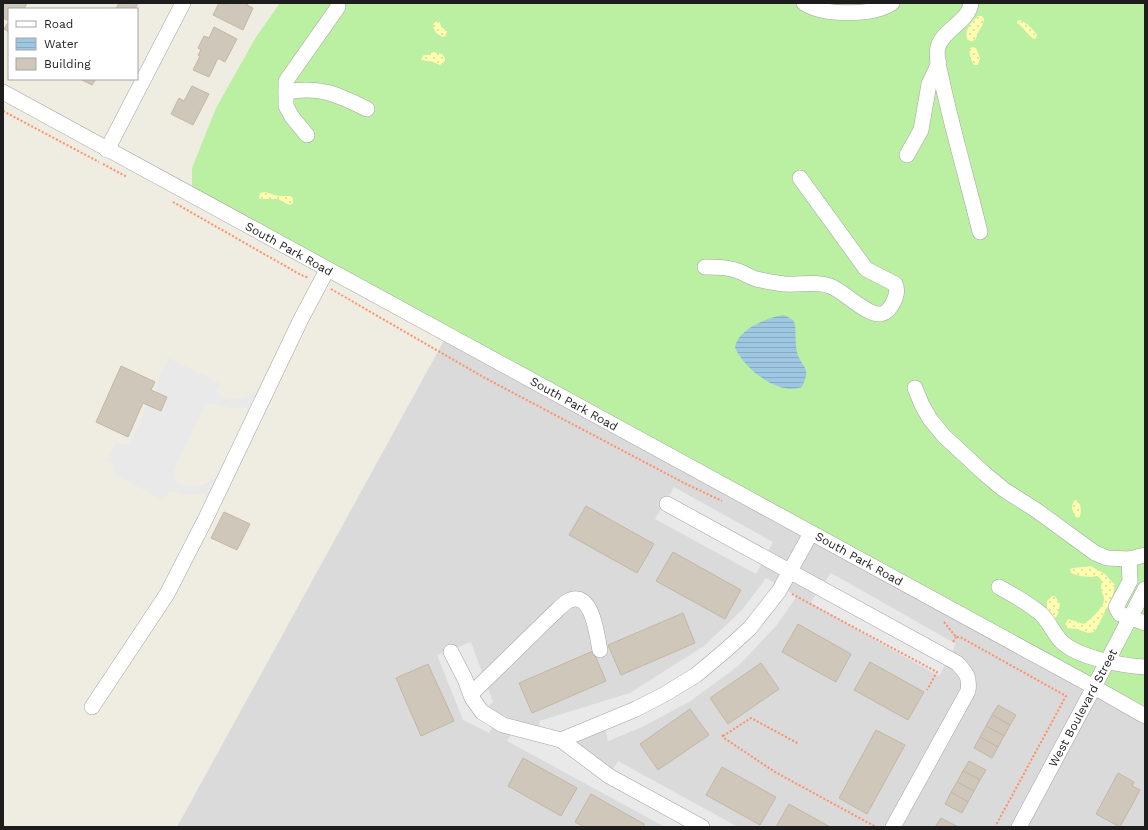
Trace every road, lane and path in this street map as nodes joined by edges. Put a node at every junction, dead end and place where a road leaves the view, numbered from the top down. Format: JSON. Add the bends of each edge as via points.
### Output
{"nodes":[{"id":1,"x":183,"y":3,"type":"edge"},
{"id":2,"x":804,"y":3,"type":"edge"},
{"id":3,"x":892,"y":3,"type":"edge"},
{"id":4,"x":971,"y":3,"type":"edge"},
{"id":5,"x":338,"y":7,"type":"dead end"},
{"id":6,"x":939,"y":63,"type":"junction"},
{"id":7,"x":3,"y":92,"type":"edge"},
{"id":8,"x":286,"y":92,"type":"junction"},
{"id":9,"x":368,"y":109,"type":"dead end"},
{"id":10,"x":3,"y":111,"type":"edge"},
{"id":11,"x":306,"y":135,"type":"dead end"},
{"id":12,"x":108,"y":150,"type":"junction"},
{"id":13,"x":907,"y":155,"type":"dead end"},
{"id":14,"x":800,"y":178,"type":"dead end"},
{"id":15,"x":132,"y":180,"type":"dead end"},
{"id":16,"x":173,"y":202,"type":"dead end"},
{"id":17,"x":980,"y":232,"type":"dead end"},
{"id":18,"x":705,"y":267,"type":"dead end"},
{"id":19,"x":323,"y":276,"type":"junction"},
{"id":20,"x":916,"y":388,"type":"dead end"},
{"id":21,"x":727,"y":503,"type":"dead end"},
{"id":22,"x":667,"y":504,"type":"dead end"},
{"id":23,"x":811,"y":533,"type":"junction"},
{"id":24,"x":1145,"y":555,"type":"edge"},
{"id":25,"x":1129,"y":559,"type":"junction"},
{"id":26,"x":790,"y":571,"type":"junction"},
{"id":27,"x":999,"y":587,"type":"dead end"},
{"id":28,"x":780,"y":588,"type":"junction"},
{"id":29,"x":1145,"y":588,"type":"edge"},
{"id":30,"x":1130,"y":618,"type":"junction"},
{"id":31,"x":940,"y":619,"type":"dead end"},
{"id":32,"x":1145,"y":623,"type":"edge"},
{"id":33,"x":956,"y":637,"type":"junction"},
{"id":34,"x":953,"y":642,"type":"dead end"},
{"id":35,"x":600,"y":650,"type":"dead end"},
{"id":36,"x":451,"y":652,"type":"dead end"},
{"id":37,"x":1108,"y":661,"type":"junction"},
{"id":38,"x":1145,"y":667,"type":"edge"},
{"id":39,"x":1094,"y":687,"type":"junction"},
{"id":40,"x":927,"y":690,"type":"dead end"},
{"id":41,"x":471,"y":694,"type":"junction"},
{"id":42,"x":92,"y":707,"type":"dead end"},
{"id":43,"x":1145,"y":716,"type":"edge"},
{"id":44,"x":561,"y":740,"type":"junction"},
{"id":45,"x":799,"y":744,"type":"dead end"},
{"id":46,"x":702,"y":827,"type":"edge"},
{"id":47,"x":876,"y":827,"type":"edge"},
{"id":48,"x":893,"y":827,"type":"edge"},
{"id":49,"x":995,"y":827,"type":"edge"},
{"id":50,"x":1019,"y":827,"type":"edge"}],
"edges":[{"from":1,"to":12,"type":"street"},
{"from":2,"to":3,"type":"street","via":[[825,11],[849,12],[871,11]]},
{"from":4,"to":6,"type":"street","via":[[963,18],[938,46]]},
{"from":5,"to":8,"type":"street","via":[[286,81]]},
{"from":6,"to":13,"type":"street","via":[[930,84],[921,130]]},
{"from":6,"to":17,"type":"street","via":[[952,127]]},
{"from":7,"to":12,"type":"street","name":"South Park Road"},
{"from":8,"to":9,"type":"street","via":[[314,89],[341,96]]},
{"from":8,"to":11,"type":"street","via":[[286,106]]},
{"from":10,"to":15,"type":"path"},
{"from":12,"to":19,"type":"street","name":"South Park Road"},
{"from":14,"to":18,"type":"street","via":[[866,269],[895,284],[896,294],[886,311],[880,314],[873,313],[831,286],[761,280],[730,269]]},
{"from":16,"to":19,"type":"path","via":[[300,275]]},
{"from":19,"to":21,"type":"path","via":[[485,378]]},
{"from":19,"to":23,"type":"street","name":"South Park Road"},
{"from":19,"to":42,"type":"street","via":[[167,594]]},
{"from":20,"to":25,"type":"street","via":[[930,419],[944,436],[985,474],[1095,553],[1107,558]]},
{"from":22,"to":26,"type":"street"},
{"from":23,"to":26,"type":"street"},
{"from":23,"to":39,"type":"street","name":"South Park Road"},
{"from":24,"to":25,"type":"street"},
{"from":25,"to":30,"type":"street","via":[[1130,581],[1116,607],[1120,614]]},
{"from":26,"to":28,"type":"street"},
{"from":26,"to":48,"type":"street","via":[[957,663],[966,673],[969,681],[966,696]]},
{"from":27,"to":37,"type":"street","via":[[1035,608],[1061,642],[1077,652]]},
{"from":28,"to":40,"type":"path","via":[[937,672]]},
{"from":28,"to":44,"type":"street","via":[[750,628],[696,676],[636,709]]},
{"from":29,"to":30,"type":"street","name":"West Boulevard Street"},
{"from":30,"to":32,"type":"street"},
{"from":30,"to":37,"type":"street","name":"West Boulevard Street"},
{"from":31,"to":33,"type":"path"},
{"from":33,"to":34,"type":"path"},
{"from":33,"to":49,"type":"path","via":[[1066,696]]},
{"from":35,"to":41,"type":"street","via":[[589,607],[579,599],[572,600],[553,614]]},
{"from":36,"to":41,"type":"street"},
{"from":37,"to":38,"type":"street"},
{"from":37,"to":39,"type":"street","name":"West Boulevard Street"},
{"from":39,"to":43,"type":"street","name":"South Park Road"},
{"from":39,"to":50,"type":"street","name":"West Boulevard Street"},
{"from":41,"to":44,"type":"street","via":[[482,712],[503,725]]},
{"from":44,"to":46,"type":"street","via":[[608,776]]},
{"from":45,"to":47,"type":"path","via":[[751,718],[723,736],[775,772]]}]}
